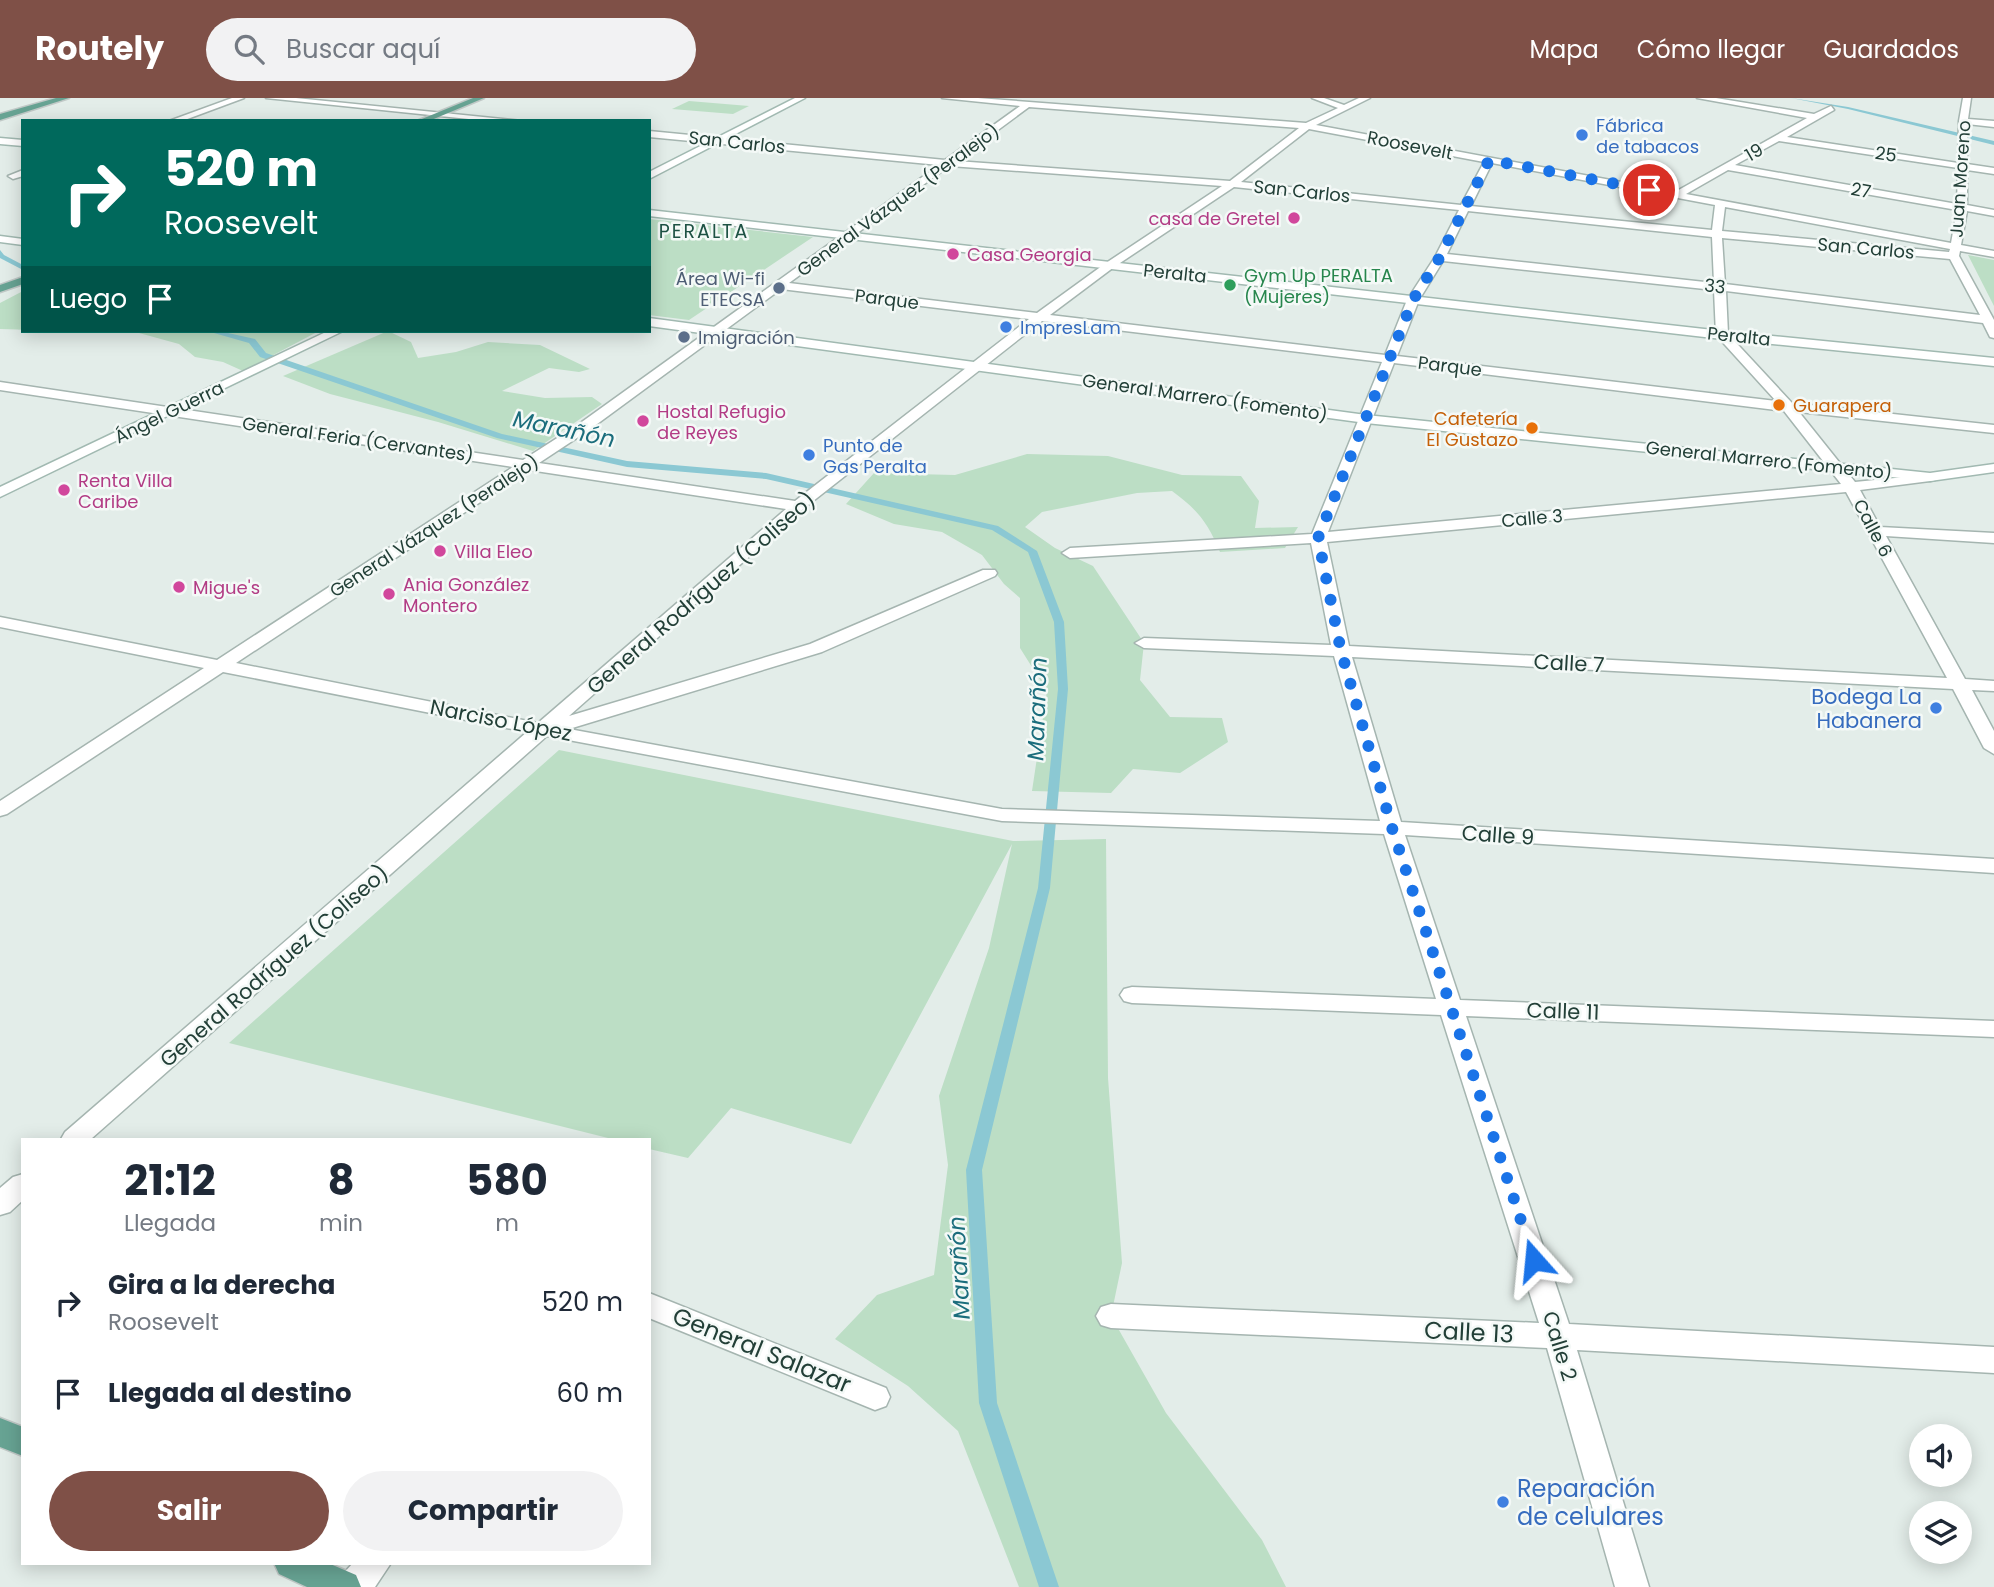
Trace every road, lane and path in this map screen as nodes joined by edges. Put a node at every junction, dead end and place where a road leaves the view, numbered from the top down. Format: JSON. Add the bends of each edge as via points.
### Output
{"nodes":[{"id":1,"x":65,"y":98,"type":"edge"},
{"id":2,"x":240,"y":98,"type":"edge"},
{"id":3,"x":270,"y":98,"type":"edge"},
{"id":4,"x":480,"y":98,"type":"edge"},
{"id":5,"x":801,"y":98,"type":"edge"},
{"id":6,"x":947,"y":98,"type":"edge"},
{"id":7,"x":1067,"y":98,"type":"edge"},
{"id":8,"x":1316,"y":98,"type":"edge"},
{"id":9,"x":1366,"y":98,"type":"edge"},
{"id":10,"x":1701,"y":98,"type":"edge"},
{"id":11,"x":1967,"y":98,"type":"edge"},
{"id":12,"x":44,"y":101,"type":"edge"},
{"id":13,"x":1028,"y":104,"type":"junction"},
{"id":14,"x":1087,"y":107,"type":"junction"},
{"id":15,"x":1342,"y":107,"type":"junction"},
{"id":16,"x":1831,"y":108,"type":"dead end"},
{"id":17,"x":440,"y":113,"type":"junction"},
{"id":18,"x":0,"y":117,"type":"edge"},
{"id":19,"x":1816,"y":117,"type":"junction"},
{"id":20,"x":179,"y":119,"type":"edge"},
{"id":21,"x":426,"y":119,"type":"edge"},
{"id":22,"x":498,"y":119,"type":"edge"},
{"id":23,"x":1963,"y":121,"type":"junction"},
{"id":24,"x":1994,"y":124,"type":"edge"},
{"id":25,"x":1307,"y":126,"type":"junction"},
{"id":26,"x":651,"y":134,"type":"edge"},
{"id":27,"x":1779,"y":138,"type":"junction"},
{"id":28,"x":0,"y":141,"type":"edge"},
{"id":29,"x":719,"y":141,"type":"junction"},
{"id":30,"x":21,"y":144,"type":"edge"},
{"id":31,"x":1489,"y":160,"type":"junction"},
{"id":32,"x":950,"y":163,"type":"junction"},
{"id":33,"x":1962,"y":166,"type":"junction"},
{"id":34,"x":1728,"y":167,"type":"junction"},
{"id":35,"x":1994,"y":171,"type":"edge"},
{"id":36,"x":651,"y":176,"type":"edge"},
{"id":37,"x":1232,"y":184,"type":"junction"},
{"id":38,"x":1676,"y":195,"type":"junction"},
{"id":39,"x":1720,"y":203,"type":"junction"},
{"id":40,"x":1465,"y":207,"type":"junction"},
{"id":41,"x":1962,"y":208,"type":"junction"},
{"id":42,"x":651,"y":213,"type":"edge"},
{"id":43,"x":1994,"y":213,"type":"edge"},
{"id":44,"x":1717,"y":234,"type":"junction"},
{"id":45,"x":847,"y":236,"type":"junction"},
{"id":46,"x":0,"y":239,"type":"edge"},
{"id":47,"x":21,"y":242,"type":"edge"},
{"id":48,"x":1955,"y":251,"type":"junction"},
{"id":49,"x":1994,"y":254,"type":"edge"},
{"id":50,"x":1440,"y":257,"type":"junction"},
{"id":51,"x":1111,"y":265,"type":"junction"},
{"id":52,"x":21,"y":281,"type":"edge"},
{"id":53,"x":781,"y":286,"type":"junction"},
{"id":54,"x":1721,"y":287,"type":"junction"},
{"id":55,"x":2,"y":288,"type":"edge"},
{"id":56,"x":1413,"y":300,"type":"junction"},
{"id":57,"x":1042,"y":318,"type":"junction"},
{"id":58,"x":1988,"y":320,"type":"junction"},
{"id":59,"x":651,"y":322,"type":"edge"},
{"id":60,"x":717,"y":332,"type":"junction"},
{"id":61,"x":333,"y":333,"type":"edge"},
{"id":62,"x":1994,"y":334,"type":"edge"},
{"id":63,"x":1722,"y":335,"type":"junction"},
{"id":64,"x":1392,"y":359,"type":"junction"},
{"id":65,"x":1994,"y":362,"type":"edge"},
{"id":66,"x":975,"y":365,"type":"junction"},
{"id":67,"x":0,"y":386,"type":"edge"},
{"id":68,"x":1788,"y":407,"type":"junction"},
{"id":69,"x":170,"y":412,"type":"junction"},
{"id":70,"x":1366,"y":419,"type":"junction"},
{"id":71,"x":1994,"y":429,"type":"edge"},
{"id":72,"x":529,"y":465,"type":"junction"},
{"id":73,"x":1835,"y":467,"type":"junction"},
{"id":74,"x":1994,"y":468,"type":"edge"},
{"id":75,"x":1930,"y":477,"type":"junction"},
{"id":76,"x":1851,"y":487,"type":"junction"},
{"id":77,"x":0,"y":493,"type":"edge"},
{"id":78,"x":798,"y":506,"type":"junction"},
{"id":79,"x":1875,"y":531,"type":"junction"},
{"id":80,"x":1318,"y":538,"type":"junction"},
{"id":81,"x":1994,"y":538,"type":"edge"},
{"id":82,"x":1070,"y":553,"type":"dead end"},
{"id":83,"x":989,"y":573,"type":"dead end"},
{"id":84,"x":0,"y":622,"type":"edge"},
{"id":85,"x":1144,"y":643,"type":"dead end"},
{"id":86,"x":1341,"y":651,"type":"junction"},
{"id":87,"x":222,"y":665,"type":"junction"},
{"id":88,"x":1957,"y":684,"type":"junction"},
{"id":89,"x":1994,"y":686,"type":"edge"},
{"id":90,"x":545,"y":730,"type":"junction"},
{"id":91,"x":1994,"y":748,"type":"edge"},
{"id":92,"x":0,"y":810,"type":"edge"},
{"id":93,"x":1002,"y":815,"type":"joint"},
{"id":94,"x":1392,"y":828,"type":"junction"},
{"id":95,"x":1994,"y":866,"type":"edge"},
{"id":96,"x":1132,"y":995,"type":"dead end"},
{"id":97,"x":1452,"y":1006,"type":"junction"},
{"id":98,"x":1994,"y":1029,"type":"edge"},
{"id":99,"x":75,"y":1138,"type":"edge"},
{"id":100,"x":21,"y":1186,"type":"edge"},
{"id":101,"x":0,"y":1204,"type":"edge"},
{"id":102,"x":651,"y":1306,"type":"edge"},
{"id":103,"x":1111,"y":1316,"type":"dead end"},
{"id":104,"x":1558,"y":1336,"type":"junction"},
{"id":105,"x":1994,"y":1360,"type":"edge"},
{"id":106,"x":875,"y":1396,"type":"dead end"},
{"id":107,"x":0,"y":1432,"type":"edge"},
{"id":108,"x":21,"y":1441,"type":"edge"},
{"id":109,"x":294,"y":1565,"type":"edge"},
{"id":110,"x":372,"y":1565,"type":"edge"},
{"id":111,"x":344,"y":1587,"type":"edge"},
{"id":112,"x":354,"y":1587,"type":"edge"},
{"id":113,"x":1632,"y":1587,"type":"edge"}],
"edges":[{"from":1,"to":12,"type":"main road"},
{"from":2,"to":20,"type":"street"},
{"from":3,"to":17,"type":"street"},
{"from":4,"to":17,"type":"main road"},
{"from":5,"to":29,"type":"street"},
{"from":6,"to":13,"type":"street","name":"Roosevelt"},
{"from":7,"to":14,"type":"street"},
{"from":8,"to":15,"type":"street"},
{"from":9,"to":15,"type":"street","name":"General Rodríguez (Coliseo)"},
{"from":10,"to":19,"type":"street"},
{"from":11,"to":23,"type":"street","name":"Juan Moreno"},
{"from":12,"to":18,"type":"main road"},
{"from":13,"to":14,"type":"street","name":"Roosevelt"},
{"from":13,"to":32,"type":"street","name":"General Vázquez (Peralejo)"},
{"from":14,"to":25,"type":"street","name":"Roosevelt"},
{"from":15,"to":25,"type":"street","name":"General Rodríguez (Coliseo)"},
{"from":16,"to":19,"type":"street","name":"19"},
{"from":17,"to":21,"type":"main road"},
{"from":17,"to":22,"type":"street"},
{"from":19,"to":27,"type":"street","name":"19"},
{"from":23,"to":24,"type":"street"},
{"from":23,"to":33,"type":"street","name":"Juan Moreno"},
{"from":25,"to":31,"type":"street","name":"Roosevelt"},
{"from":25,"to":37,"type":"street","name":"General Rodríguez (Coliseo)"},
{"from":26,"to":29,"type":"street","name":"San Carlos"},
{"from":27,"to":33,"type":"street","name":"25"},
{"from":27,"to":34,"type":"street","name":"19"},
{"from":28,"to":30,"type":"street"},
{"from":29,"to":32,"type":"street","name":"San Carlos"},
{"from":29,"to":36,"type":"street"},
{"from":31,"to":38,"type":"street","name":"Roosevelt"},
{"from":31,"to":40,"type":"street"},
{"from":32,"to":37,"type":"street","name":"San Carlos"},
{"from":32,"to":45,"type":"street","name":"General Vázquez (Peralejo)"},
{"from":33,"to":35,"type":"street","name":"25"},
{"from":33,"to":41,"type":"street","name":"Juan Moreno"},
{"from":34,"to":38,"type":"street","name":"19"},
{"from":34,"to":41,"type":"street","name":"27"},
{"from":37,"to":40,"type":"street","name":"San Carlos"},
{"from":37,"to":51,"type":"street","name":"General Rodríguez (Coliseo)"},
{"from":38,"to":39,"type":"street","name":"Roosevelt"},
{"from":39,"to":44,"type":"street"},
{"from":39,"to":48,"type":"street","name":"Roosevelt"},
{"from":40,"to":44,"type":"street","name":"San Carlos"},
{"from":40,"to":50,"type":"street"},
{"from":41,"to":43,"type":"street","name":"27"},
{"from":41,"to":48,"type":"street","name":"Juan Moreno"},
{"from":42,"to":45,"type":"street","name":"Peralta"},
{"from":44,"to":48,"type":"street","name":"San Carlos"},
{"from":44,"to":54,"type":"street"},
{"from":45,"to":51,"type":"street","name":"Peralta"},
{"from":45,"to":53,"type":"street","name":"General Vázquez (Peralejo)"},
{"from":46,"to":47,"type":"street"},
{"from":48,"to":49,"type":"street","name":"Roosevelt"},
{"from":48,"to":58,"type":"street","name":"Juan Moreno"},
{"from":50,"to":54,"type":"street","name":"33"},
{"from":50,"to":56,"type":"street"},
{"from":51,"to":56,"type":"street","name":"Peralta"},
{"from":51,"to":57,"type":"street","name":"General Rodríguez (Coliseo)"},
{"from":52,"to":55,"type":"main road"},
{"from":53,"to":57,"type":"street","name":"Parque"},
{"from":53,"to":60,"type":"street","name":"General Vázquez (Peralejo)"},
{"from":54,"to":58,"type":"street","name":"33"},
{"from":54,"to":63,"type":"street"},
{"from":56,"to":63,"type":"street","name":"Peralta"},
{"from":56,"to":64,"type":"street"},
{"from":57,"to":64,"type":"street","name":"Parque"},
{"from":57,"to":66,"type":"street","name":"General Rodríguez (Coliseo)"},
{"from":58,"to":62,"type":"street","name":"Juan Moreno"},
{"from":59,"to":60,"type":"street","name":"General Marrero (Fomento)"},
{"from":60,"to":66,"type":"street","name":"General Marrero (Fomento)"},
{"from":60,"to":72,"type":"street","name":"General Vázquez (Peralejo)"},
{"from":61,"to":69,"type":"street","name":"Ángel Guerra"},
{"from":63,"to":65,"type":"street","name":"Peralta"},
{"from":63,"to":68,"type":"street","name":"Calle 6"},
{"from":64,"to":68,"type":"street","name":"Parque"},
{"from":64,"to":70,"type":"street"},
{"from":66,"to":70,"type":"street","name":"General Marrero (Fomento)"},
{"from":66,"to":78,"type":"street","name":"General Rodríguez (Coliseo)"},
{"from":67,"to":69,"type":"street","name":"General Feria (Cervantes)"},
{"from":68,"to":71,"type":"street","name":"Parque"},
{"from":68,"to":73,"type":"street","name":"Calle 6"},
{"from":69,"to":72,"type":"street","name":"General Feria (Cervantes)"},
{"from":69,"to":77,"type":"street","name":"Ángel Guerra"},
{"from":70,"to":73,"type":"street","name":"General Marrero (Fomento)"},
{"from":70,"to":80,"type":"street"},
{"from":72,"to":78,"type":"street","name":"General Feria (Cervantes)"},
{"from":72,"to":87,"type":"street","name":"General Vázquez (Peralejo)"},
{"from":73,"to":75,"type":"street","name":"General Marrero (Fomento)"},
{"from":73,"to":76,"type":"street","name":"Calle 6"},
{"from":74,"to":75,"type":"street","name":"Calle 3"},
{"from":75,"to":76,"type":"street","name":"Calle 3"},
{"from":76,"to":79,"type":"street","name":"Calle 6"},
{"from":76,"to":80,"type":"street","name":"Calle 3"},
{"from":78,"to":90,"type":"street","name":"General Rodríguez (Coliseo)"},
{"from":79,"to":81,"type":"street"},
{"from":79,"to":88,"type":"street","name":"Calle 6"},
{"from":80,"to":82,"type":"street","name":"Calle 3"},
{"from":80,"to":86,"type":"street","name":"Calle 2"},
{"from":83,"to":90,"type":"street","via":[[816,648]]},
{"from":84,"to":87,"type":"street","name":"Narciso López"},
{"from":85,"to":86,"type":"street","name":"Calle 7"},
{"from":86,"to":88,"type":"street","name":"Calle 7"},
{"from":86,"to":94,"type":"street","name":"Calle 2"},
{"from":87,"to":90,"type":"street","name":"Narciso López"},
{"from":87,"to":92,"type":"street","name":"General Vázquez (Peralejo)"},
{"from":88,"to":89,"type":"street","name":"Calle 7"},
{"from":88,"to":91,"type":"street","name":"Calle 6"},
{"from":90,"to":93,"type":"street","name":"Narciso López"},
{"from":90,"to":99,"type":"street","name":"General Rodríguez (Coliseo)"},
{"from":93,"to":94,"type":"street","name":"Calle 9"},
{"from":94,"to":95,"type":"street","name":"Calle 9"},
{"from":94,"to":97,"type":"street","name":"Calle 2"},
{"from":96,"to":97,"type":"street","name":"Calle 11"},
{"from":97,"to":98,"type":"street","name":"Calle 11"},
{"from":97,"to":104,"type":"street","name":"Calle 2"},
{"from":100,"to":101,"type":"street"},
{"from":102,"to":106,"type":"street","name":"General Salazar"},
{"from":103,"to":104,"type":"street","name":"Calle 13"},
{"from":104,"to":105,"type":"street","name":"Calle 13"},
{"from":104,"to":113,"type":"street","name":"Calle 2"},
{"from":107,"to":108,"type":"main road"},
{"from":109,"to":111,"type":"main road"},
{"from":110,"to":112,"type":"street"}]}
